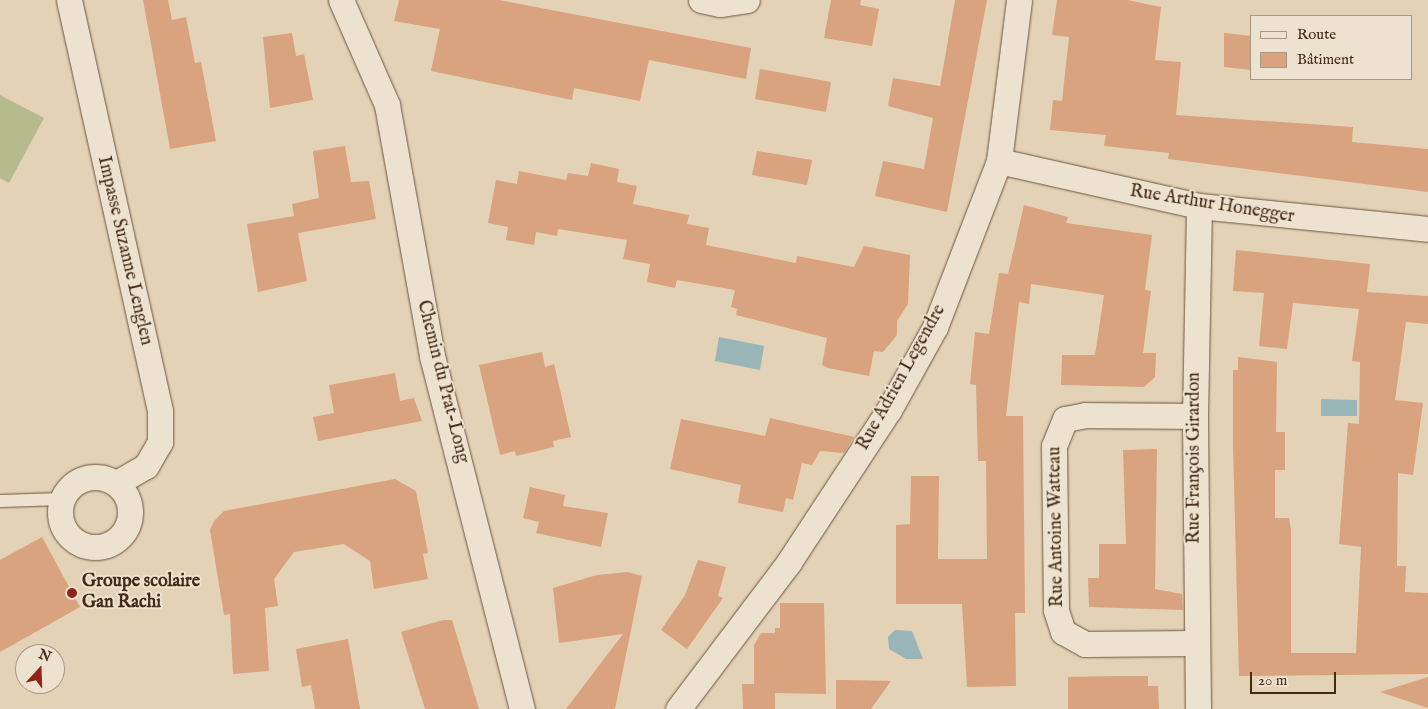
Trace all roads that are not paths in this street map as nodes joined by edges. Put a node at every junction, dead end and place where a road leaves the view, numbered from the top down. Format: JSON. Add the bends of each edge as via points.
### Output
{"nodes":[{"id":1,"x":69,"y":0,"type":"edge"},
{"id":2,"x":341,"y":0,"type":"edge"},
{"id":3,"x":701,"y":0,"type":"edge"},
{"id":4,"x":748,"y":0,"type":"edge"},
{"id":5,"x":1019,"y":0,"type":"edge"},
{"id":6,"x":999,"y":161,"type":"junction"},
{"id":7,"x":1199,"y":206,"type":"junction"},
{"id":8,"x":1428,"y":229,"type":"edge"},
{"id":9,"x":1195,"y":416,"type":"junction"},
{"id":10,"x":116,"y":483,"type":"junction"},
{"id":11,"x":62,"y":499,"type":"junction"},
{"id":12,"x":0,"y":501,"type":"edge"},
{"id":13,"x":1195,"y":644,"type":"junction"},
{"id":14,"x":522,"y":709,"type":"edge"},
{"id":15,"x":678,"y":709,"type":"edge"},
{"id":16,"x":1198,"y":709,"type":"edge"}],
"edges":[{"from":1,"to":10,"type":"street","name":"Impasse Suzanne Lenglen","via":[[160,412],[160,442],[146,466]]},
{"from":2,"to":14,"type":"street","name":"Chemin du Prat-Long","via":[[387,105],[432,356]]},
{"from":3,"to":4,"type":"street","via":[[720,4]]},
{"from":5,"to":6,"type":"street","name":"Rue Adrien Legendre"},
{"from":6,"to":7,"type":"street","name":"Rue Arthur Honegger"},
{"from":6,"to":15,"type":"street","name":"Rue Adrien Legendre","via":[[935,327],[888,410],[790,562]]},
{"from":7,"to":8,"type":"street","name":"Rue Arthur Honegger"},
{"from":7,"to":9,"type":"street","name":"Rue François Girardon"},
{"from":9,"to":13,"type":"street","name":"Rue François Girardon"},
{"from":9,"to":13,"type":"street","name":"Rue Antoine Watteau","via":[[1075,417],[1066,419],[1054,446],[1056,610],[1062,632],[1086,644]]},
{"from":10,"to":11,"type":"street","via":[[85,478]]},
{"from":10,"to":11,"type":"street","via":[[129,502],[127,526],[112,543],[100,546],[76,542],[67,534],[60,511]]},
{"from":11,"to":12,"type":"lane"},
{"from":13,"to":16,"type":"street","name":"Rue François Girardon"}]}
